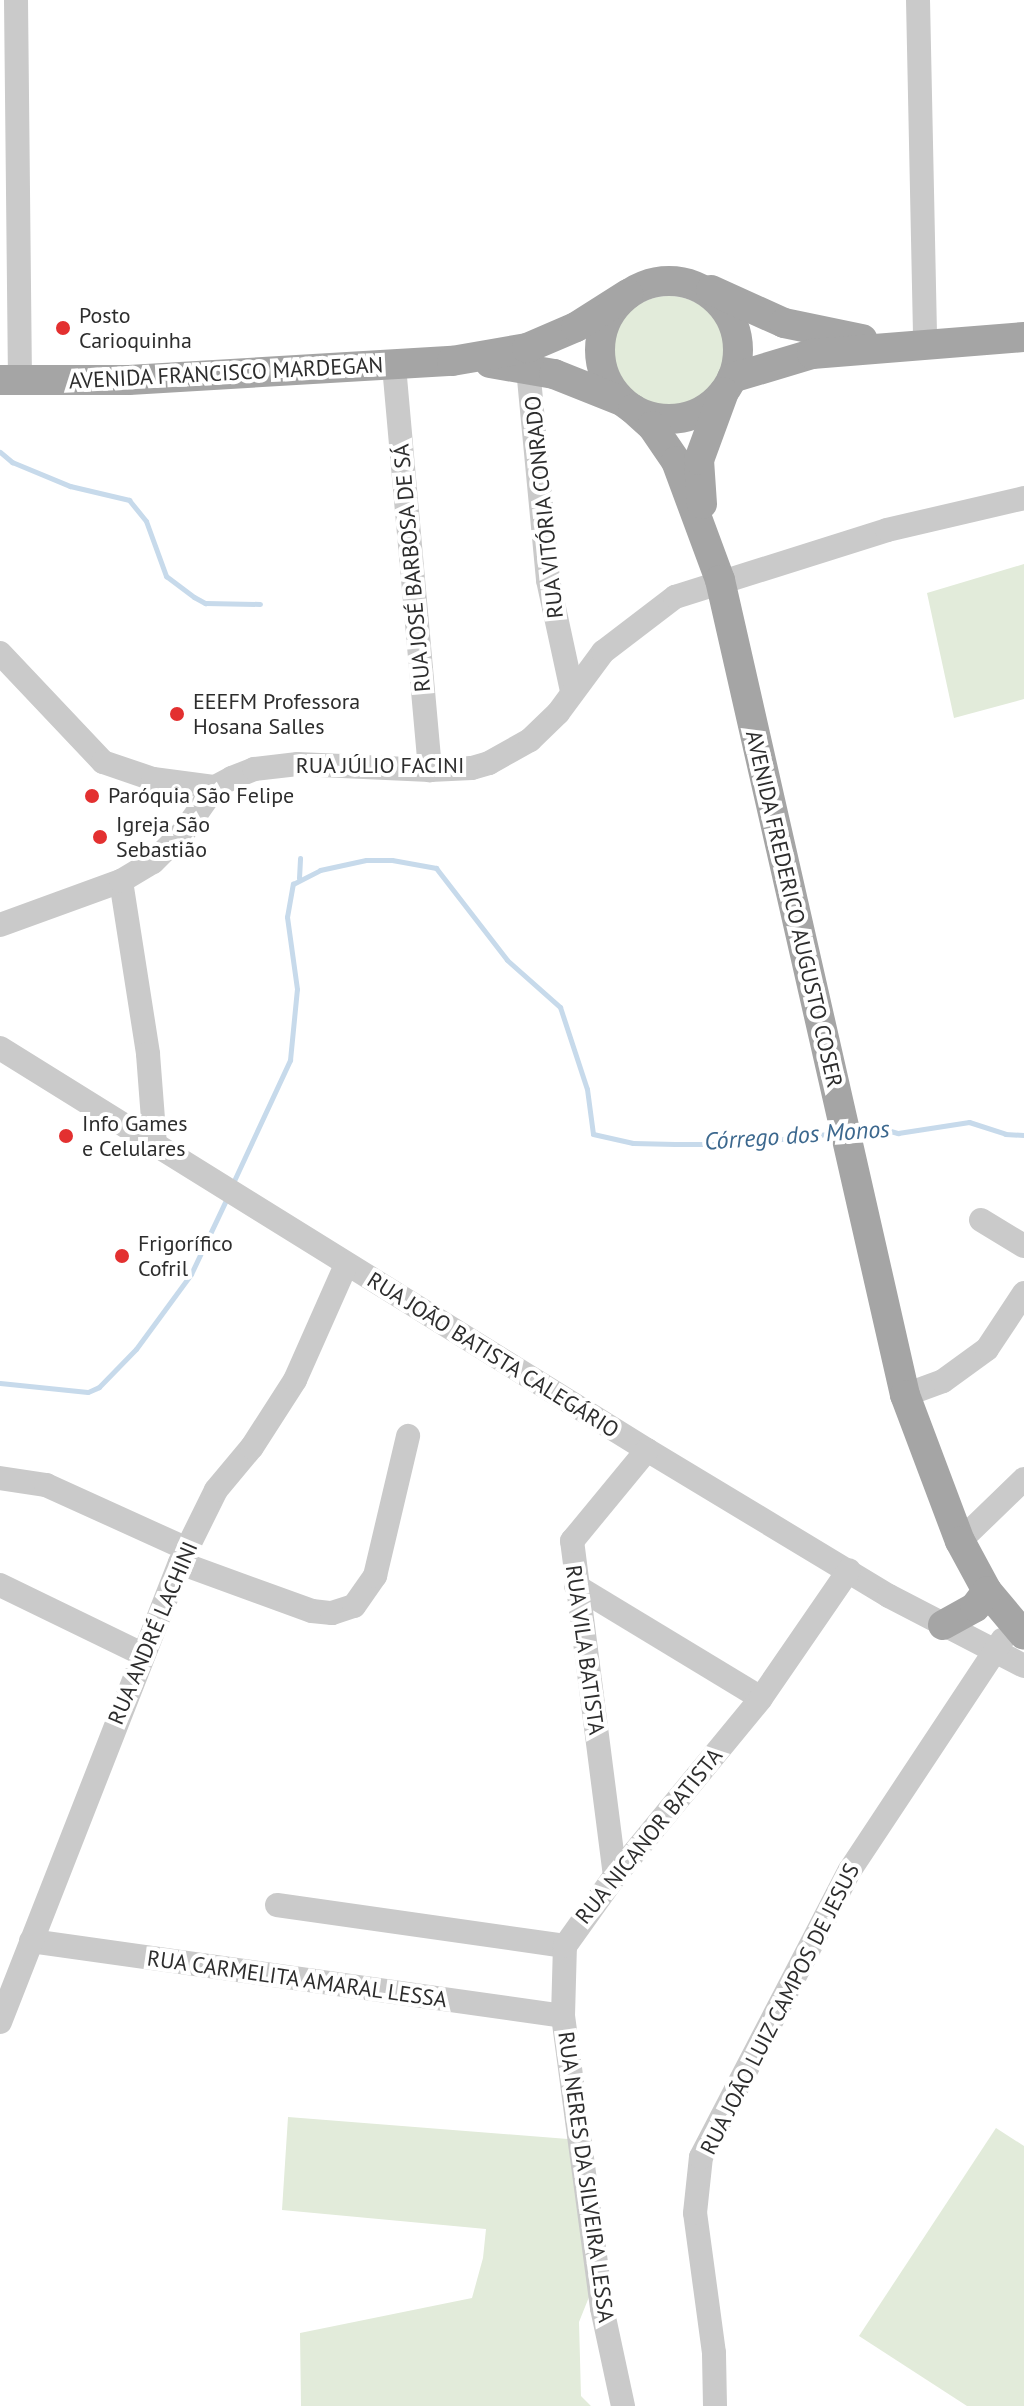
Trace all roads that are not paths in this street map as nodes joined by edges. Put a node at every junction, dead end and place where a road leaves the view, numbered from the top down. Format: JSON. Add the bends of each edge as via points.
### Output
{"nodes":[{"id":1,"x":16,"y":0,"type":"edge"},
{"id":2,"x":918,"y":0,"type":"edge"},
{"id":3,"x":692,"y":286,"type":"junction"},
{"id":4,"x":628,"y":294,"type":"junction"},
{"id":5,"x":1024,"y":337,"type":"edge"},
{"id":6,"x":916,"y":344,"type":"junction"},
{"id":7,"x":452,"y":361,"type":"junction"},
{"id":8,"x":394,"y":366,"type":"junction"},
{"id":9,"x":528,"y":368,"type":"junction"},
{"id":10,"x":10,"y":381,"type":"edge"},
{"id":11,"x":728,"y":384,"type":"junction"},
{"id":12,"x":628,"y":405,"type":"junction"},
{"id":13,"x":1024,"y":498,"type":"edge"},
{"id":14,"x":705,"y":534,"type":"junction"},
{"id":15,"x":720,"y":580,"type":"junction"},
{"id":16,"x":0,"y":653,"type":"edge"},
{"id":17,"x":572,"y":691,"type":"junction"},
{"id":18,"x":430,"y":770,"type":"junction"},
{"id":19,"x":215,"y":787,"type":"junction"},
{"id":20,"x":121,"y":881,"type":"junction"},
{"id":21,"x":0,"y":925,"type":"edge"},
{"id":22,"x":1,"y":1054,"type":"edge"},
{"id":23,"x":155,"y":1146,"type":"junction"},
{"id":24,"x":981,"y":1220,"type":"dead end"},
{"id":25,"x":1024,"y":1246,"type":"edge"},
{"id":26,"x":346,"y":1265,"type":"junction"},
{"id":27,"x":1024,"y":1293,"type":"edge"},
{"id":28,"x":905,"y":1395,"type":"junction"},
{"id":29,"x":408,"y":1436,"type":"dead end"},
{"id":30,"x":647,"y":1450,"type":"junction"},
{"id":31,"x":0,"y":1478,"type":"edge"},
{"id":32,"x":1024,"y":1479,"type":"edge"},
{"id":33,"x":960,"y":1541,"type":"junction"},
{"id":34,"x":184,"y":1556,"type":"junction"},
{"id":35,"x":849,"y":1570,"type":"junction"},
{"id":36,"x":0,"y":1585,"type":"edge"},
{"id":37,"x":576,"y":1586,"type":"junction"},
{"id":38,"x":987,"y":1591,"type":"junction"},
{"id":39,"x":943,"y":1625,"type":"junction"},
{"id":40,"x":1020,"y":1630,"type":"edge"},
{"id":41,"x":993,"y":1650,"type":"junction"},
{"id":42,"x":142,"y":1654,"type":"junction"},
{"id":43,"x":1024,"y":1666,"type":"edge"},
{"id":44,"x":761,"y":1698,"type":"junction"},
{"id":45,"x":615,"y":1876,"type":"junction"},
{"id":46,"x":277,"y":1905,"type":"dead end"},
{"id":47,"x":31,"y":1941,"type":"junction"},
{"id":48,"x":565,"y":1946,"type":"junction"},
{"id":49,"x":563,"y":2016,"type":"junction"},
{"id":50,"x":0,"y":2022,"type":"edge"},
{"id":51,"x":623,"y":2406,"type":"edge"},
{"id":52,"x":715,"y":2406,"type":"edge"}],
"edges":[{"from":1,"to":10,"type":"street"},
{"from":2,"to":6,"type":"street"},
{"from":3,"to":4,"type":"main road","via":[[653,283]]},
{"from":3,"to":6,"type":"main road","via":[[793,325]]},
{"from":3,"to":11,"type":"main road","via":[[714,298],[735,329],[737,354]]},
{"from":4,"to":7,"type":"main road","name":"AVENIDA FRANCISCO MARDEGAN","via":[[576,327],[527,348]]},
{"from":4,"to":12,"type":"main road","via":[[610,314],[600,353],[606,379]]},
{"from":5,"to":6,"type":"main road"},
{"from":6,"to":11,"type":"main road","via":[[794,357]]},
{"from":7,"to":8,"type":"main road","name":"AVENIDA FRANCISCO MARDEGAN"},
{"from":7,"to":9,"type":"main road","name":"AVENIDA FRANCISCO MARDEGAN"},
{"from":8,"to":10,"type":"main road","name":"AVENIDA FRANCISCO MARDEGAN"},
{"from":8,"to":18,"type":"street","name":"RUA JOSÉ BARBOSA DE SÁ"},
{"from":9,"to":12,"type":"main road","name":"AVENIDA FRANCISCO MARDEGAN","via":[[592,386]]},
{"from":9,"to":17,"type":"street","name":"RUA VITÓRIA CONRADO","via":[[548,580]]},
{"from":11,"to":12,"type":"main road","via":[[707,407],[683,417],[657,417]]},
{"from":11,"to":14,"type":"main road","name":"AVENIDA FREDERICO AUGUSTO COSER","via":[[699,460]]},
{"from":12,"to":14,"type":"main road","name":"AVENIDA FREDERICO AUGUSTO COSER","via":[[652,426],[676,461]]},
{"from":13,"to":15,"type":"street","name":"RUA JÚLIO FACINI","via":[[887,530]]},
{"from":14,"to":15,"type":"main road","name":"AVENIDA FREDERICO AUGUSTO COSER"},
{"from":15,"to":17,"type":"street","name":"RUA JÚLIO FACINI","via":[[675,597],[651,613],[603,652]]},
{"from":15,"to":28,"type":"main road","name":"AVENIDA FREDERICO AUGUSTO COSER"},
{"from":16,"to":19,"type":"street","via":[[103,762],[153,779]]},
{"from":17,"to":18,"type":"street","name":"RUA JÚLIO FACINI","via":[[558,713],[508,754],[472,768]]},
{"from":18,"to":19,"type":"street","name":"RUA JÚLIO FACINI","via":[[298,764],[254,769]]},
{"from":19,"to":20,"type":"street","via":[[185,830],[153,862]]},
{"from":20,"to":21,"type":"street"},
{"from":20,"to":23,"type":"street","via":[[148,1054]]},
{"from":22,"to":23,"type":"street","name":"RUA JOÃO BATISTA CALEGÁRIO"},
{"from":23,"to":26,"type":"street","name":"RUA JOÃO BATISTA CALEGÁRIO"},
{"from":24,"to":25,"type":"street"},
{"from":26,"to":30,"type":"street","name":"RUA JOÃO BATISTA CALEGÁRIO"},
{"from":26,"to":34,"type":"street","name":"RUA ANDRÉ LACHINI","via":[[295,1380],[252,1447],[216,1490]]},
{"from":27,"to":28,"type":"street","via":[[987,1349],[943,1381]]},
{"from":28,"to":33,"type":"main road","name":"AVENIDA FREDERICO AUGUSTO COSER"},
{"from":29,"to":34,"type":"street","via":[[375,1576],[354,1606],[332,1613],[312,1611]]},
{"from":30,"to":35,"type":"street","name":"RUA JOÃO BATISTA CALEGÁRIO"},
{"from":30,"to":37,"type":"street","name":"RUA VILA BATISTA","via":[[572,1541]]},
{"from":31,"to":34,"type":"street","via":[[46,1485]]},
{"from":32,"to":33,"type":"street"},
{"from":33,"to":38,"type":"main road","name":"AVENIDA FREDERICO AUGUSTO COSER"},
{"from":34,"to":42,"type":"street","name":"RUA ANDRÉ LACHINI"},
{"from":35,"to":39,"type":"street","name":"RUA JOÃO BATISTA CALEGÁRIO"},
{"from":35,"to":44,"type":"street","name":"RUA NICANOR BATISTA"},
{"from":36,"to":42,"type":"street"},
{"from":37,"to":44,"type":"street"},
{"from":37,"to":45,"type":"street","name":"RUA VILA BATISTA"},
{"from":38,"to":39,"type":"main road","via":[[975,1607]]},
{"from":38,"to":40,"type":"main road","name":"AVENIDA FREDERICO AUGUSTO COSER"},
{"from":39,"to":41,"type":"street","name":"RUA JOÃO BATISTA CALEGÁRIO"},
{"from":40,"to":41,"type":"street"},
{"from":41,"to":43,"type":"street","name":"RUA JOÃO BATISTA CALEGÁRIO"},
{"from":41,"to":52,"type":"street","name":"RUA JOÃO LUIZ CAMPOS DE JESUS","via":[[850,1870],[701,2157],[695,2213],[714,2353]]},
{"from":42,"to":47,"type":"street","name":"RUA ANDRÉ LACHINI"},
{"from":44,"to":45,"type":"street","name":"RUA NICANOR BATISTA"},
{"from":45,"to":48,"type":"street","name":"RUA NICANOR BATISTA"},
{"from":46,"to":48,"type":"street","name":"RUA NICANOR BATISTA"},
{"from":47,"to":49,"type":"street","name":"RUA CARMELITA AMARAL LESSA"},
{"from":47,"to":50,"type":"street","name":"RUA ANDRÉ LACHINI"},
{"from":48,"to":49,"type":"street","name":"RUA NERES DA SILVEIRA LESSA"},
{"from":49,"to":51,"type":"street","name":"RUA NERES DA SILVEIRA LESSA","via":[[602,2308]]}]}
